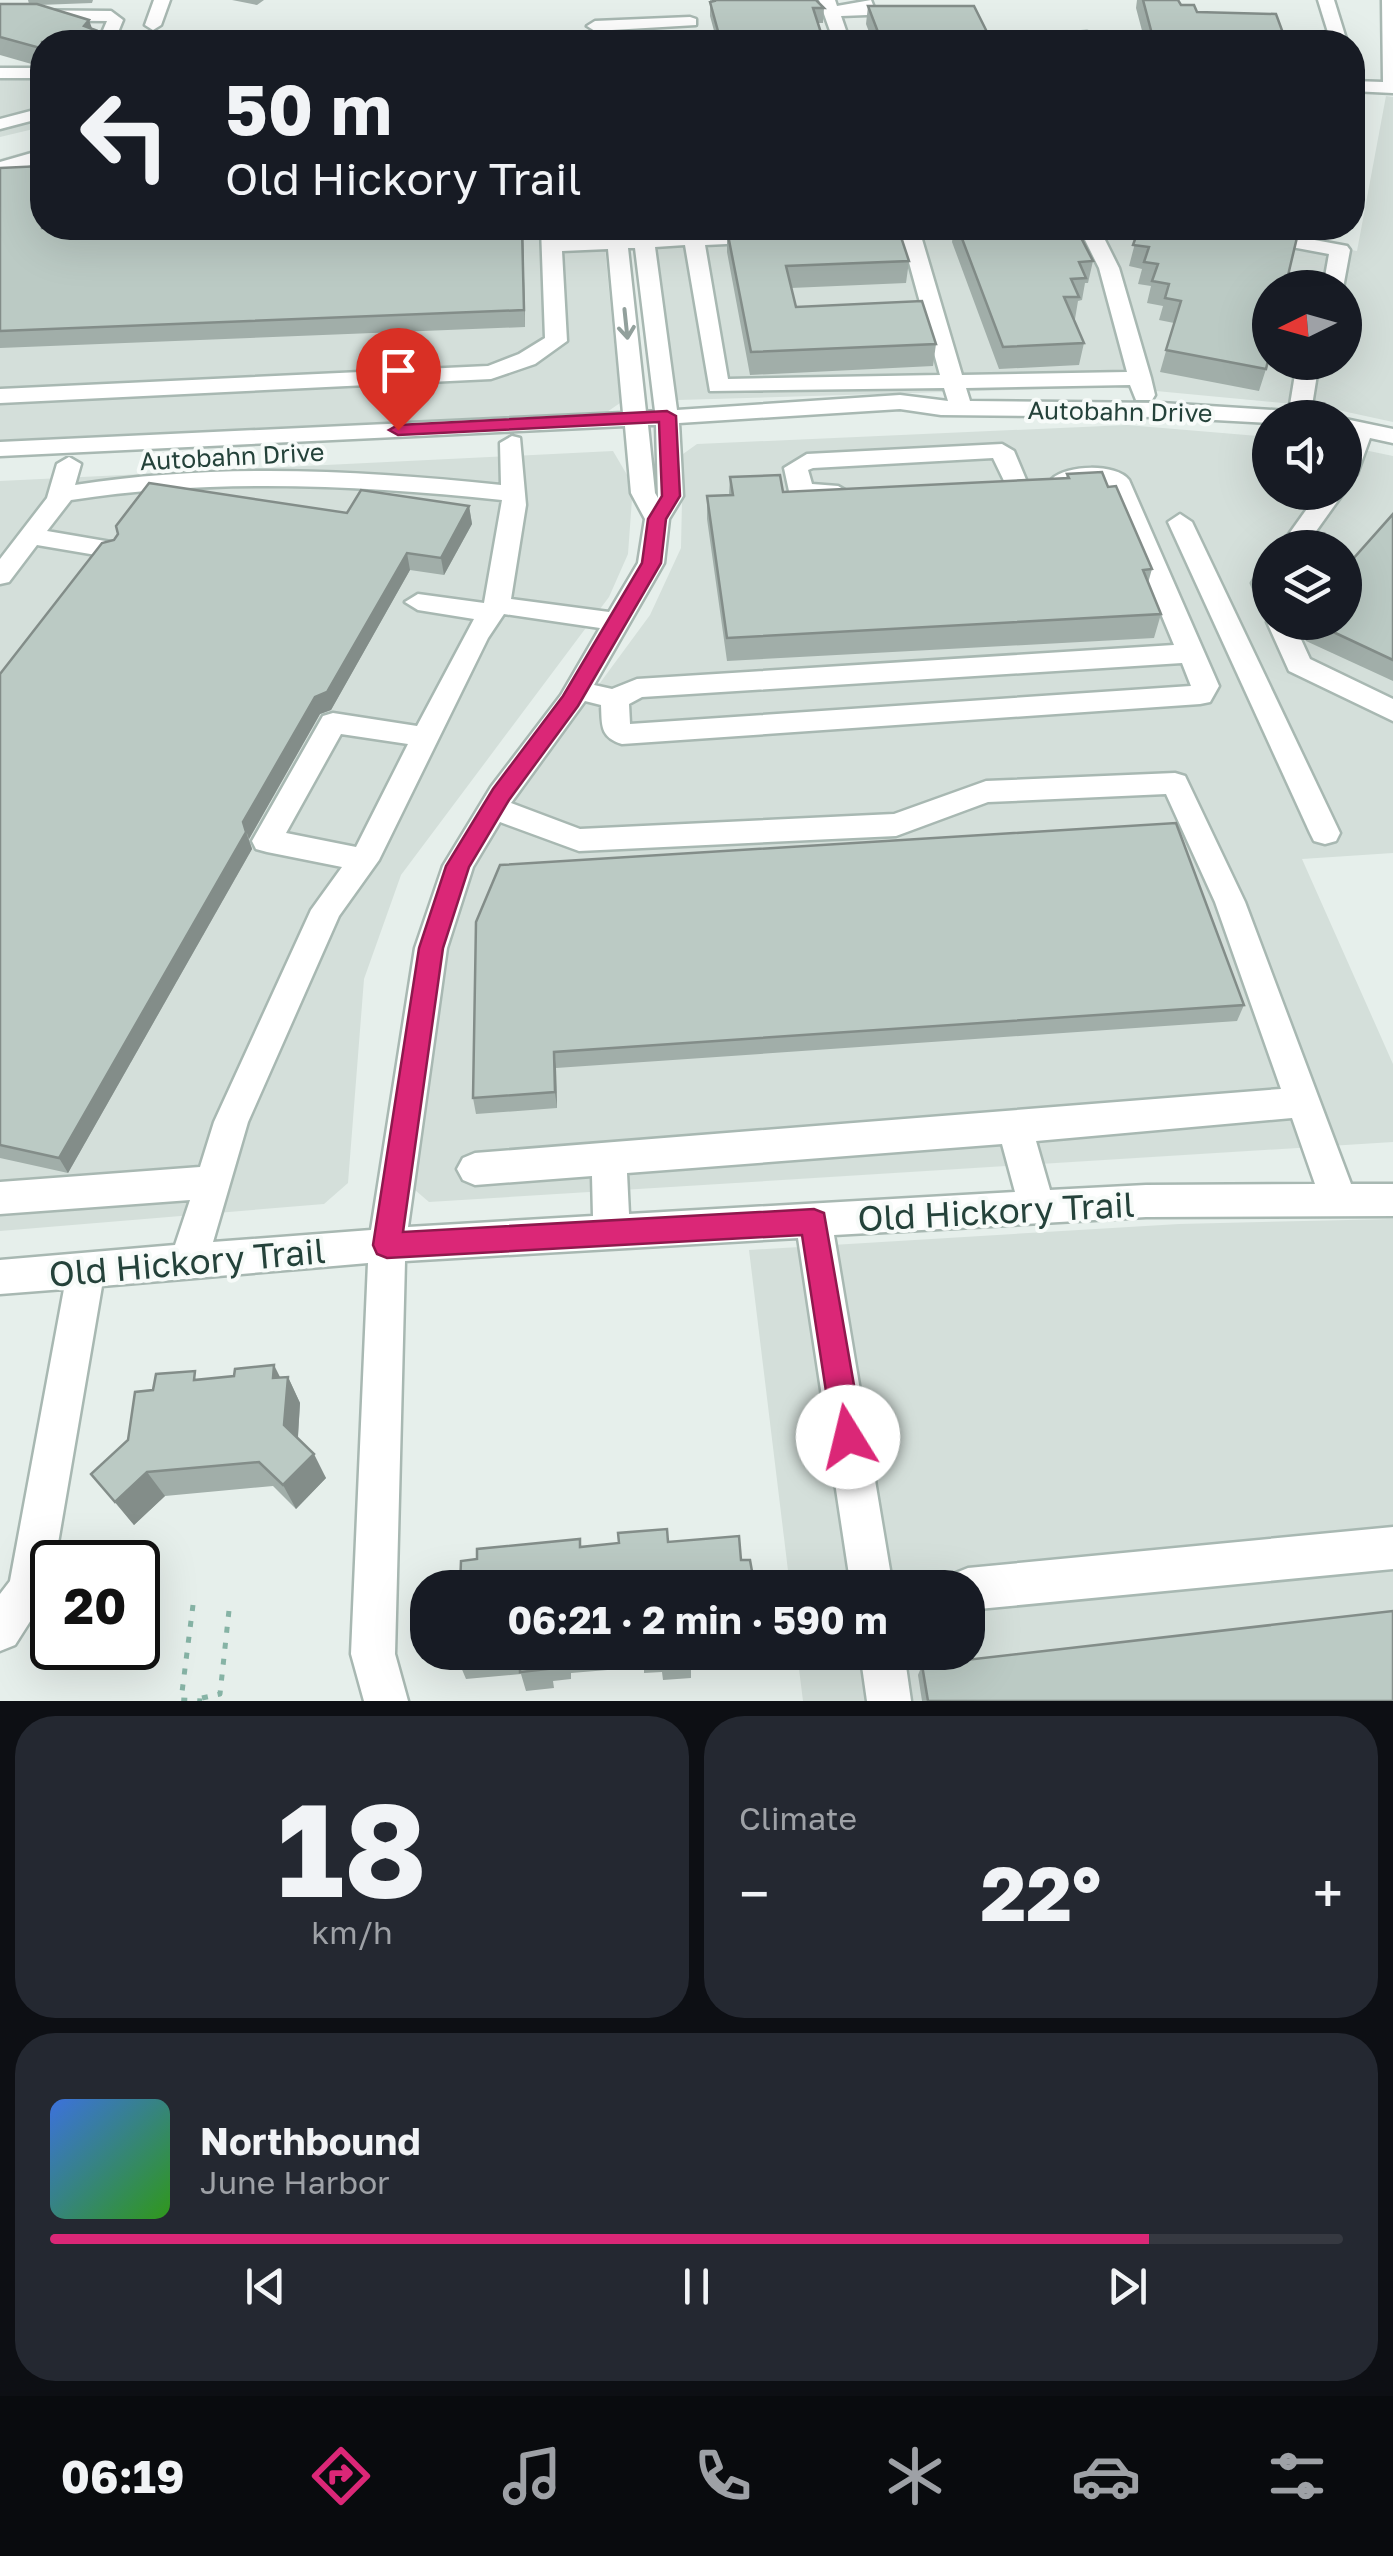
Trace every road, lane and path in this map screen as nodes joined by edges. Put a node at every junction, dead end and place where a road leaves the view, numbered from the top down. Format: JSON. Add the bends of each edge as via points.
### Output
{"nodes":[{"id":1,"x":7,"y":0,"type":"edge"},
{"id":2,"x":162,"y":0,"type":"edge"},
{"id":3,"x":686,"y":0,"type":"edge"},
{"id":4,"x":862,"y":0,"type":"edge"},
{"id":5,"x":1326,"y":0,"type":"edge"},
{"id":6,"x":1390,"y":0,"type":"edge"},
{"id":7,"x":829,"y":6,"type":"edge"},
{"id":8,"x":0,"y":14,"type":"edge"},
{"id":9,"x":690,"y":22,"type":"junction"},
{"id":10,"x":154,"y":25,"type":"dead end"},
{"id":11,"x":595,"y":27,"type":"edge"},
{"id":12,"x":617,"y":27,"type":"edge"},
{"id":13,"x":111,"y":30,"type":"edge"},
{"id":14,"x":692,"y":30,"type":"edge"},
{"id":15,"x":838,"y":30,"type":"edge"},
{"id":16,"x":1335,"y":30,"type":"edge"},
{"id":17,"x":1393,"y":37,"type":"edge"},
{"id":18,"x":30,"y":72,"type":"edge"},
{"id":19,"x":0,"y":73,"type":"edge"},
{"id":20,"x":1365,"y":87,"type":"edge"},
{"id":21,"x":1392,"y":88,"type":"edge"},
{"id":22,"x":0,"y":107,"type":"edge"},
{"id":23,"x":30,"y":109,"type":"edge"},
{"id":24,"x":30,"y":114,"type":"edge"},
{"id":25,"x":0,"y":124,"type":"edge"},
{"id":26,"x":30,"y":159,"type":"edge"},
{"id":27,"x":0,"y":168,"type":"edge"},
{"id":28,"x":552,"y":240,"type":"edge"},
{"id":29,"x":618,"y":240,"type":"edge"},
{"id":30,"x":645,"y":240,"type":"edge"},
{"id":31,"x":694,"y":240,"type":"edge"},
{"id":32,"x":913,"y":240,"type":"edge"},
{"id":33,"x":1095,"y":240,"type":"edge"},
{"id":34,"x":1286,"y":240,"type":"edge"},
{"id":35,"x":1336,"y":270,"type":"edge"},
{"id":36,"x":1100,"y":378,"type":"junction"},
{"id":37,"x":1140,"y":378,"type":"junction"},
{"id":38,"x":955,"y":381,"type":"junction"},
{"id":39,"x":0,"y":396,"type":"edge"},
{"id":40,"x":951,"y":408,"type":"junction"},
{"id":41,"x":1108,"y":410,"type":"junction"},
{"id":42,"x":1148,"y":410,"type":"junction"},
{"id":43,"x":1252,"y":416,"type":"edge"},
{"id":44,"x":668,"y":426,"type":"junction"},
{"id":45,"x":638,"y":428,"type":"junction"},
{"id":46,"x":1362,"y":430,"type":"edge"},
{"id":47,"x":1393,"y":436,"type":"edge"},
{"id":48,"x":512,"y":443,"type":"junction"},
{"id":49,"x":0,"y":449,"type":"edge"},
{"id":50,"x":68,"y":464,"type":"junction"},
{"id":51,"x":0,"y":467,"type":"edge"},
{"id":52,"x":866,"y":491,"type":"edge"},
{"id":53,"x":60,"y":494,"type":"junction"},
{"id":54,"x":513,"y":494,"type":"junction"},
{"id":55,"x":657,"y":519,"type":"junction"},
{"id":56,"x":1180,"y":522,"type":"dead end"},
{"id":57,"x":32,"y":536,"type":"junction"},
{"id":58,"x":108,"y":549,"type":"edge"},
{"id":59,"x":0,"y":576,"type":"edge"},
{"id":60,"x":418,"y":602,"type":"dead end"},
{"id":61,"x":494,"y":609,"type":"junction"},
{"id":62,"x":616,"y":622,"type":"junction"},
{"id":63,"x":1230,"y":628,"type":"junction"},
{"id":64,"x":1288,"y":640,"type":"edge"},
{"id":65,"x":1186,"y":642,"type":"junction"},
{"id":66,"x":577,"y":690,"type":"junction"},
{"id":67,"x":615,"y":699,"type":"junction"},
{"id":68,"x":1393,"y":711,"type":"edge"},
{"id":69,"x":426,"y":737,"type":"junction"},
{"id":70,"x":493,"y":808,"type":"junction"},
{"id":71,"x":1325,"y":834,"type":"dead end"},
{"id":72,"x":364,"y":860,"type":"junction"},
{"id":73,"x":1303,"y":1102,"type":"junction"},
{"id":74,"x":1015,"y":1128,"type":"junction"},
{"id":75,"x":609,"y":1157,"type":"junction"},
{"id":76,"x":475,"y":1169,"type":"dead end"},
{"id":77,"x":213,"y":1182,"type":"junction"},
{"id":78,"x":0,"y":1198,"type":"edge"},
{"id":79,"x":1393,"y":1200,"type":"edge"},
{"id":80,"x":1340,"y":1203,"type":"junction"},
{"id":81,"x":1037,"y":1208,"type":"junction"},
{"id":82,"x":814,"y":1222,"type":"junction"},
{"id":83,"x":612,"y":1233,"type":"junction"},
{"id":84,"x":387,"y":1245,"type":"junction"},
{"id":85,"x":189,"y":1261,"type":"junction"},
{"id":86,"x":86,"y":1270,"type":"junction"},
{"id":87,"x":0,"y":1277,"type":"edge"},
{"id":88,"x":1393,"y":1548,"type":"edge"},
{"id":89,"x":869,"y":1570,"type":"edge"},
{"id":90,"x":985,"y":1587,"type":"edge"},
{"id":91,"x":230,"y":1601,"type":"dead end"},
{"id":92,"x":193,"y":1605,"type":"dead end"},
{"id":93,"x":0,"y":1630,"type":"edge"},
{"id":94,"x":885,"y":1670,"type":"edge"},
{"id":95,"x":202,"y":1700,"type":"edge"},
{"id":96,"x":386,"y":1701,"type":"edge"},
{"id":97,"x":890,"y":1701,"type":"edge"}],
"edges":[{"from":1,"to":8,"type":"street"},
{"from":2,"to":10,"type":"street"},
{"from":3,"to":9,"type":"street"},
{"from":4,"to":7,"type":"street","via":[[866,10]]},
{"from":5,"to":16,"type":"street"},
{"from":6,"to":17,"type":"street"},
{"from":7,"to":15,"type":"street"},
{"from":8,"to":13,"type":"street","via":[[111,16]]},
{"from":9,"to":12,"type":"street"},
{"from":9,"to":14,"type":"street"},
{"from":11,"to":12,"type":"street"},
{"from":17,"to":21,"type":"street"},
{"from":18,"to":19,"type":"street"},
{"from":20,"to":21,"type":"street"},
{"from":22,"to":23,"type":"street"},
{"from":24,"to":25,"type":"street"},
{"from":26,"to":27,"type":"street"},
{"from":28,"to":39,"type":"street","via":[[556,341],[491,372]]},
{"from":29,"to":45,"type":"street","one_way":true},
{"from":30,"to":44,"type":"street"},
{"from":31,"to":38,"type":"street","via":[[718,386]]},
{"from":32,"to":38,"type":"street"},
{"from":33,"to":37,"type":"street"},
{"from":34,"to":35,"type":"street","via":[[1340,250]]},
{"from":36,"to":37,"type":"street"},
{"from":36,"to":38,"type":"street"},
{"from":36,"to":41,"type":"street"},
{"from":37,"to":42,"type":"street"},
{"from":38,"to":40,"type":"street"},
{"from":40,"to":41,"type":"street","name":"Autobahn Drive"},
{"from":40,"to":44,"type":"street","name":"Autobahn Drive","via":[[906,418]]},
{"from":41,"to":42,"type":"street","name":"Autobahn Drive"},
{"from":42,"to":43,"type":"street","name":"Autobahn Drive"},
{"from":44,"to":45,"type":"street","name":"Autobahn Drive"},
{"from":44,"to":55,"type":"street","via":[[671,496]]},
{"from":45,"to":48,"type":"street","name":"Autobahn Drive"},
{"from":45,"to":49,"type":"street","name":"Autobahn Drive"},
{"from":45,"to":55,"type":"street","via":[[643,493]]},
{"from":46,"to":47,"type":"street"},
{"from":48,"to":50,"type":"street","name":"Autobahn Drive"},
{"from":48,"to":54,"type":"street"},
{"from":50,"to":51,"type":"street","name":"Autobahn Drive"},
{"from":50,"to":53,"type":"street"},
{"from":52,"to":65,"type":"street","via":[[810,495],[802,492],[796,468],[807,461],[1002,451],[1005,483],[1112,476]]},
{"from":53,"to":54,"type":"street","via":[[163,480],[251,478]]},
{"from":53,"to":57,"type":"street"},
{"from":54,"to":61,"type":"street","via":[[506,568]]},
{"from":55,"to":62,"type":"street","via":[[651,563]]},
{"from":56,"to":63,"type":"street"},
{"from":57,"to":58,"type":"street"},
{"from":57,"to":59,"type":"street"},
{"from":60,"to":61,"type":"street"},
{"from":61,"to":62,"type":"street"},
{"from":61,"to":69,"type":"street"},
{"from":62,"to":66,"type":"street"},
{"from":63,"to":65,"type":"street"},
{"from":63,"to":71,"type":"street"},
{"from":64,"to":68,"type":"street","via":[[1299,664]]},
{"from":65,"to":67,"type":"street","via":[[637,688]]},
{"from":65,"to":67,"type":"street","via":[[1205,686],[1200,695],[622,734],[616,732]]},
{"from":66,"to":67,"type":"street"},
{"from":66,"to":70,"type":"street"},
{"from":69,"to":72,"type":"street"},
{"from":69,"to":72,"type":"street","via":[[333,722],[267,841]]},
{"from":70,"to":73,"type":"street","via":[[579,840],[896,825],[986,792],[1175,783],[1230,902]]},
{"from":70,"to":84,"type":"street","via":[[458,866],[431,948]]},
{"from":72,"to":77,"type":"street","via":[[326,910],[231,1122]]},
{"from":73,"to":74,"type":"street"},
{"from":73,"to":80,"type":"street"},
{"from":74,"to":75,"type":"street"},
{"from":74,"to":81,"type":"street"},
{"from":75,"to":76,"type":"street"},
{"from":75,"to":83,"type":"street"},
{"from":77,"to":78,"type":"street"},
{"from":77,"to":85,"type":"street"},
{"from":79,"to":80,"type":"street","name":"Old Hickory Trail"},
{"from":80,"to":81,"type":"street","name":"Old Hickory Trail","via":[[1146,1201]]},
{"from":81,"to":82,"type":"street","name":"Old Hickory Trail"},
{"from":82,"to":83,"type":"street","name":"Old Hickory Trail"},
{"from":82,"to":89,"type":"street"},
{"from":83,"to":84,"type":"street","name":"Old Hickory Trail"},
{"from":84,"to":85,"type":"street","name":"Old Hickory Trail"},
{"from":84,"to":96,"type":"street","via":[[373,1654]]},
{"from":85,"to":86,"type":"street","name":"Old Hickory Trail"},
{"from":86,"to":87,"type":"street","name":"Old Hickory Trail"},
{"from":86,"to":93,"type":"street","via":[[28,1590]]},
{"from":88,"to":90,"type":"street"},
{"from":91,"to":95,"type":"path","via":[[220,1694]]},
{"from":92,"to":95,"type":"path","via":[[181,1700]]},
{"from":94,"to":97,"type":"street"}]}
